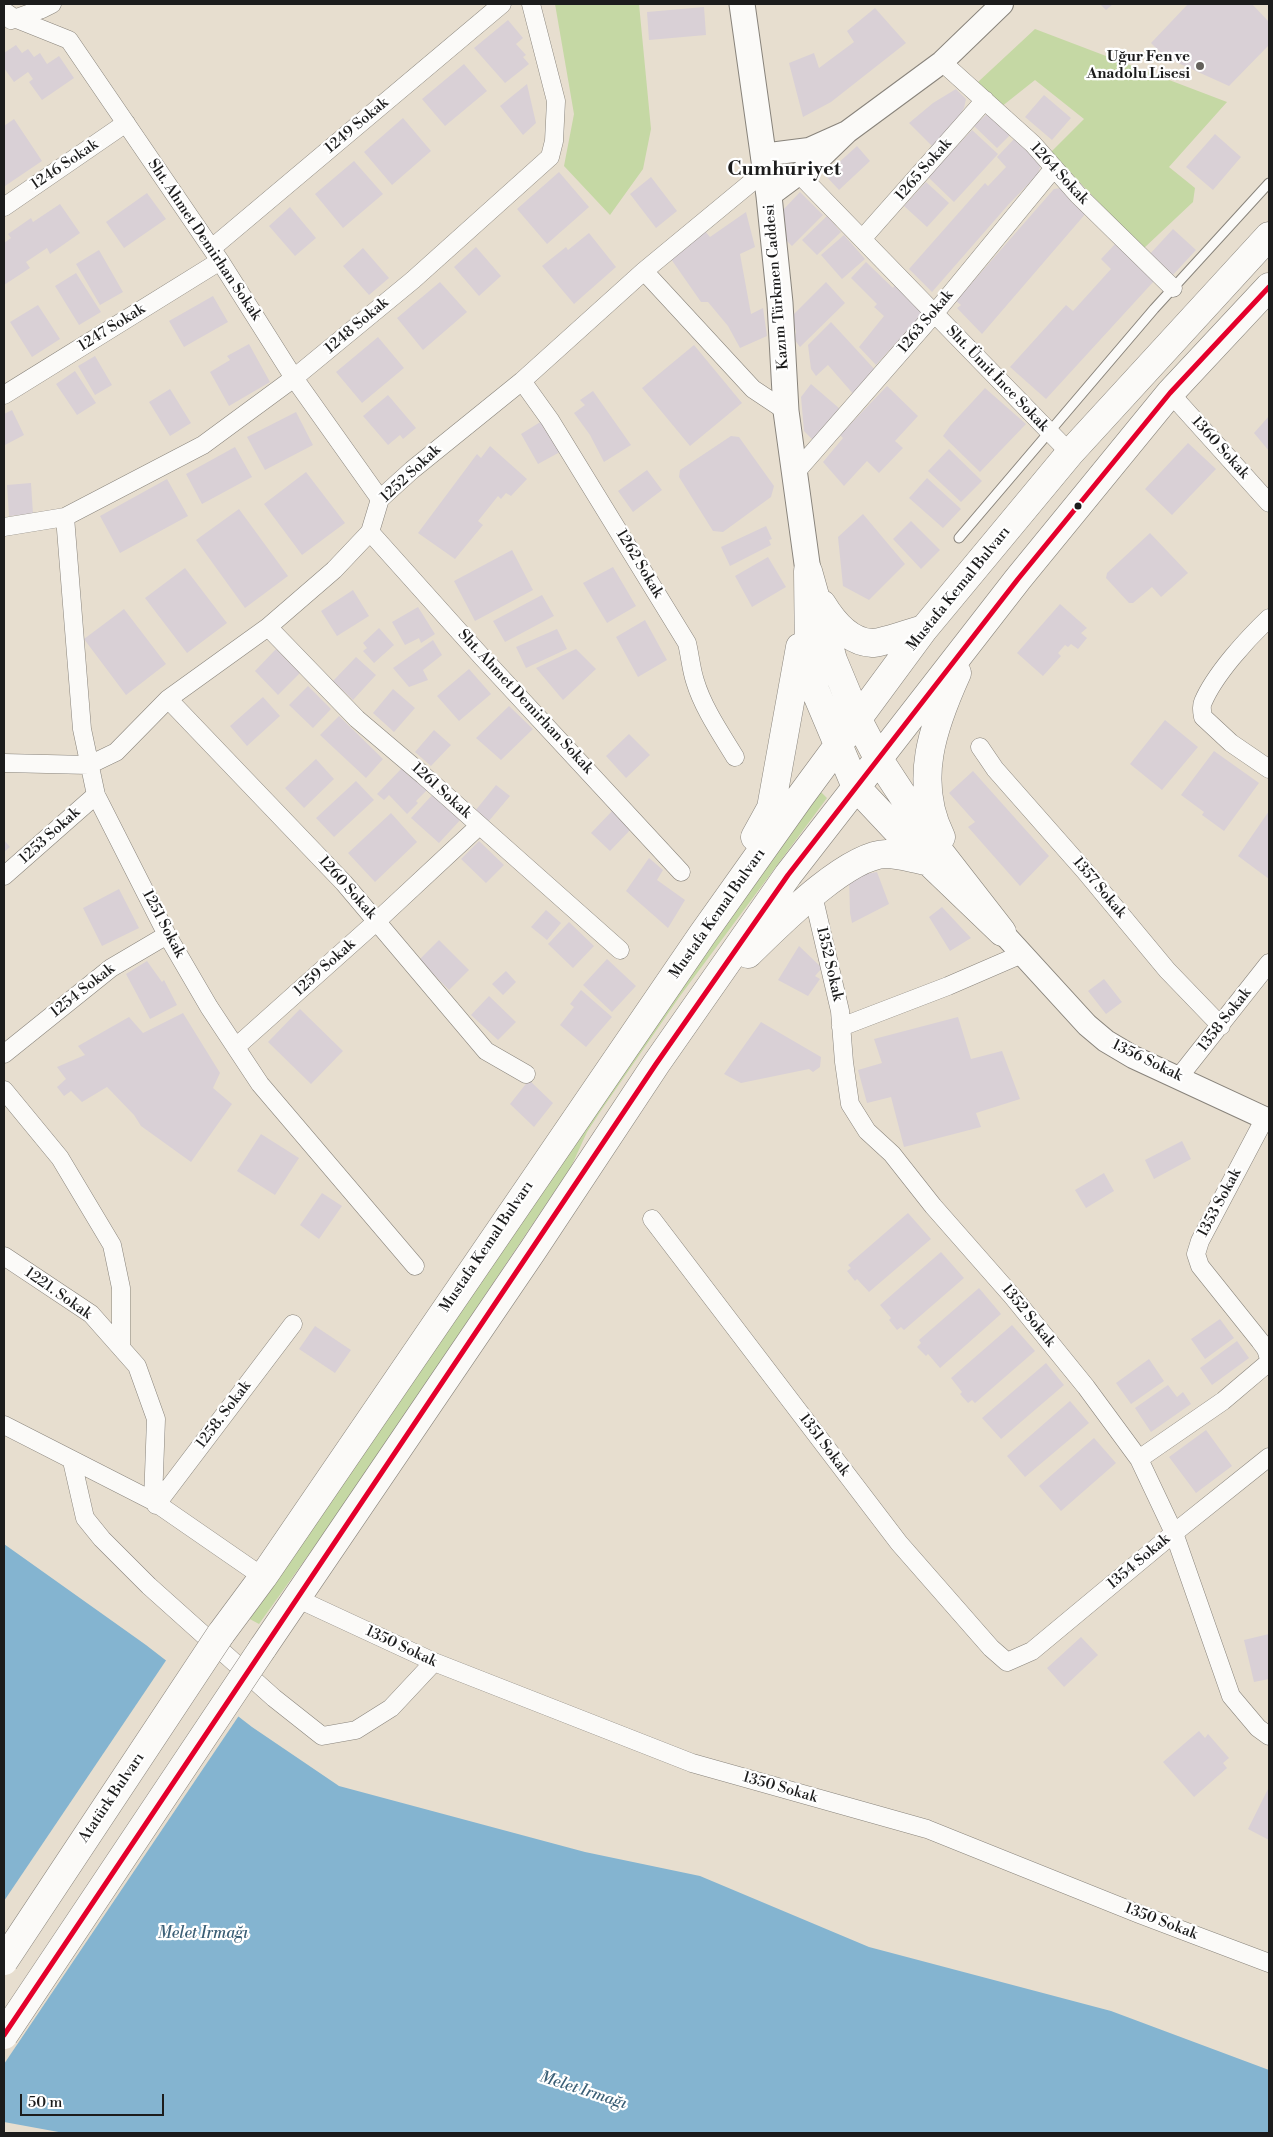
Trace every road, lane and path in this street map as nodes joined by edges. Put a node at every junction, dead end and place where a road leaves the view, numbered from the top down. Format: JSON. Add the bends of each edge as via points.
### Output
{"nodes":[{"id":1,"x":52,"y":4,"type":"edge"},
{"id":2,"x":502,"y":4,"type":"edge"},
{"id":3,"x":531,"y":4,"type":"edge"},
{"id":4,"x":742,"y":4,"type":"edge"},
{"id":5,"x":994,"y":6,"type":"edge"},
{"id":6,"x":7,"y":18,"type":"edge"},
{"id":7,"x":942,"y":62,"type":"junction"},
{"id":8,"x":985,"y":100,"type":"junction"},
{"id":9,"x":126,"y":123,"type":"junction"},
{"id":10,"x":847,"y":132,"type":"junction"},
{"id":11,"x":764,"y":163,"type":"junction"},
{"id":12,"x":1054,"y":168,"type":"junction"},
{"id":13,"x":799,"y":174,"type":"junction"},
{"id":14,"x":1269,"y":183,"type":"edge"},
{"id":15,"x":769,"y":196,"type":"junction"},
{"id":16,"x":4,"y":207,"type":"edge"},
{"id":17,"x":1269,"y":236,"type":"edge"},
{"id":18,"x":862,"y":239,"type":"junction"},
{"id":19,"x":216,"y":255,"type":"junction"},
{"id":20,"x":644,"y":271,"type":"junction"},
{"id":21,"x":1269,"y":287,"type":"edge"},
{"id":22,"x":1173,"y":288,"type":"junction"},
{"id":23,"x":934,"y":314,"type":"junction"},
{"id":24,"x":294,"y":378,"type":"junction"},
{"id":25,"x":522,"y":381,"type":"junction"},
{"id":26,"x":1170,"y":393,"type":"junction"},
{"id":27,"x":4,"y":395,"type":"edge"},
{"id":28,"x":786,"y":411,"type":"junction"},
{"id":29,"x":1049,"y":432,"type":"junction"},
{"id":30,"x":1070,"y":453,"type":"junction"},
{"id":31,"x":796,"y":473,"type":"junction"},
{"id":32,"x":380,"y":499,"type":"junction"},
{"id":33,"x":1269,"y":503,"type":"edge"},
{"id":34,"x":66,"y":517,"type":"junction"},
{"id":35,"x":4,"y":527,"type":"edge"},
{"id":36,"x":370,"y":532,"type":"junction"},
{"id":37,"x":959,"y":538,"type":"dead end"},
{"id":38,"x":808,"y":570,"type":"junction"},
{"id":39,"x":1269,"y":618,"type":"edge"},
{"id":40,"x":268,"y":627,"type":"junction"},
{"id":41,"x":924,"y":629,"type":"junction"},
{"id":42,"x":974,"y":636,"type":"junction"},
{"id":43,"x":168,"y":699,"type":"junction"},
{"id":44,"x":858,"y":720,"type":"junction"},
{"id":45,"x":839,"y":745,"type":"junction"},
{"id":46,"x":980,"y":747,"type":"dead end"},
{"id":47,"x":735,"y":757,"type":"dead end"},
{"id":48,"x":878,"y":758,"type":"junction"},
{"id":49,"x":4,"y":763,"type":"edge"},
{"id":50,"x":89,"y":765,"type":"junction"},
{"id":51,"x":1269,"y":769,"type":"edge"},
{"id":52,"x":856,"y":787,"type":"junction"},
{"id":53,"x":96,"y":795,"type":"junction"},
{"id":54,"x":479,"y":826,"type":"junction"},
{"id":55,"x":928,"y":861,"type":"junction"},
{"id":56,"x":681,"y":872,"type":"dead end"},
{"id":57,"x":4,"y":876,"type":"edge"},
{"id":58,"x":962,"y":881,"type":"junction"},
{"id":59,"x":814,"y":894,"type":"junction"},
{"id":60,"x":377,"y":921,"type":"junction"},
{"id":61,"x":1002,"y":932,"type":"junction"},
{"id":62,"x":702,"y":935,"type":"junction"},
{"id":63,"x":167,"y":936,"type":"junction"},
{"id":64,"x":620,"y":950,"type":"dead end"},
{"id":65,"x":1022,"y":954,"type":"junction"},
{"id":66,"x":1269,"y":963,"type":"edge"},
{"id":67,"x":702,"y":998,"type":"junction"},
{"id":68,"x":1221,"y":1026,"type":"junction"},
{"id":69,"x":841,"y":1027,"type":"junction"},
{"id":70,"x":236,"y":1048,"type":"junction"},
{"id":71,"x":4,"y":1054,"type":"edge"},
{"id":72,"x":526,"y":1074,"type":"dead end"},
{"id":73,"x":1179,"y":1077,"type":"junction"},
{"id":74,"x":4,"y":1090,"type":"edge"},
{"id":75,"x":1267,"y":1119,"type":"edge"},
{"id":76,"x":652,"y":1219,"type":"dead end"},
{"id":77,"x":4,"y":1256,"type":"edge"},
{"id":78,"x":414,"y":1266,"type":"dead end"},
{"id":79,"x":293,"y":1324,"type":"dead end"},
{"id":80,"x":121,"y":1348,"type":"junction"},
{"id":81,"x":1269,"y":1361,"type":"edge"},
{"id":82,"x":4,"y":1425,"type":"edge"},
{"id":83,"x":1269,"y":1457,"type":"edge"},
{"id":84,"x":1139,"y":1459,"type":"junction"},
{"id":85,"x":72,"y":1461,"type":"junction"},
{"id":86,"x":154,"y":1503,"type":"junction"},
{"id":87,"x":1174,"y":1533,"type":"junction"},
{"id":88,"x":263,"y":1577,"type":"junction"},
{"id":89,"x":296,"y":1598,"type":"junction"},
{"id":90,"x":220,"y":1635,"type":"joint"},
{"id":91,"x":434,"y":1662,"type":"junction"},
{"id":92,"x":1007,"y":1662,"type":"joint"},
{"id":93,"x":1269,"y":1736,"type":"edge"},
{"id":94,"x":4,"y":1962,"type":"edge"},
{"id":95,"x":1269,"y":1963,"type":"edge"},
{"id":96,"x":4,"y":2034,"type":"edge"}],
"edges":[{"from":1,"to":6,"type":"street","via":[[42,10]]},
{"from":2,"to":19,"type":"street","name":"1249 Sokak"},
{"from":3,"to":24,"type":"street","name":"1248 Sokak","via":[[556,101],[550,157],[413,280]]},
{"from":4,"to":11,"type":"main road","name":"Kazım Türkmen Caddesi"},
{"from":5,"to":7,"type":"street"},
{"from":6,"to":9,"type":"street","name":"Sht. Ahmet Demirhan Sokak","via":[[69,40]]},
{"from":7,"to":8,"type":"street","name":"1264 Sokak"},
{"from":7,"to":10,"type":"street"},
{"from":8,"to":12,"type":"street","name":"1264 Sokak"},
{"from":8,"to":18,"type":"street","name":"1265 Sokak"},
{"from":9,"to":16,"type":"street","name":"1246 Sokak"},
{"from":9,"to":19,"type":"street","name":"Sht. Ahmet Demirhan Sokak"},
{"from":10,"to":11,"type":"street","via":[[809,149]]},
{"from":10,"to":13,"type":"street"},
{"from":11,"to":15,"type":"main road","name":"Kazım Türkmen Caddesi"},
{"from":11,"to":20,"type":"street","name":"1252 Sokak"},
{"from":12,"to":22,"type":"street","name":"1264 Sokak"},
{"from":12,"to":23,"type":"street","name":"1263 Sokak"},
{"from":13,"to":15,"type":"street"},
{"from":13,"to":18,"type":"street","name":"Sht. Ümit İnce Sokak"},
{"from":14,"to":22,"type":"lane"},
{"from":15,"to":28,"type":"main road","name":"Kazım Türkmen Caddesi","via":[[780,303]]},
{"from":17,"to":30,"type":"highway","name":"Mustafa Kemal Bulvarı"},
{"from":18,"to":23,"type":"street","name":"Sht. Ümit İnce Sokak"},
{"from":19,"to":24,"type":"street","name":"Sht. Ahmet Demirhan Sokak"},
{"from":19,"to":27,"type":"street","name":"1247 Sokak"},
{"from":20,"to":25,"type":"street","name":"1252 Sokak"},
{"from":20,"to":28,"type":"street","via":[[753,389]]},
{"from":21,"to":26,"type":"highway"},
{"from":22,"to":29,"type":"lane"},
{"from":23,"to":29,"type":"street","name":"Sht. Ümit İnce Sokak"},
{"from":23,"to":31,"type":"street","name":"1263 Sokak"},
{"from":24,"to":32,"type":"street","name":"Sht. Ahmet Demirhan Sokak"},
{"from":24,"to":34,"type":"street","name":"1248 Sokak","via":[[203,445]]},
{"from":25,"to":32,"type":"street","name":"1252 Sokak"},
{"from":25,"to":47,"type":"street","name":"1262 Sokak","via":[[550,420],[687,643],[700,693]]},
{"from":26,"to":33,"type":"street","name":"1360 Sokak"},
{"from":26,"to":42,"type":"highway"},
{"from":28,"to":31,"type":"main road","name":"Kazım Türkmen Caddesi"},
{"from":29,"to":30,"type":"street","name":"Sht. Ümit İnce Sokak"},
{"from":29,"to":37,"type":"lane"},
{"from":30,"to":41,"type":"highway","name":"Mustafa Kemal Bulvarı"},
{"from":31,"to":38,"type":"main road","name":"Kazım Türkmen Caddesi"},
{"from":32,"to":36,"type":"street","name":"1252 Sokak"},
{"from":34,"to":35,"type":"street","name":"1248 Sokak"},
{"from":34,"to":50,"type":"street","name":"1251 Sokak","via":[[82,729]]},
{"from":36,"to":40,"type":"street","name":"1252 Sokak","via":[[334,570]]},
{"from":36,"to":56,"type":"street","name":"Sht. Ahmet Demirhan Sokak"},
{"from":38,"to":41,"type":"highway","via":[[816,596],[830,618],[849,636],[872,643]]},
{"from":38,"to":44,"type":"highway","via":[[833,660]]},
{"from":38,"to":45,"type":"highway","via":[[809,660],[815,690]]},
{"from":38,"to":62,"type":"highway","via":[[800,646],[771,808]]},
{"from":39,"to":51,"type":"street","via":[[1250,636],[1202,704],[1203,717],[1231,743]]},
{"from":40,"to":43,"type":"street","name":"1252 Sokak"},
{"from":40,"to":54,"type":"street","name":"1261 Sokak","via":[[357,719]]},
{"from":41,"to":44,"type":"highway","name":"Mustafa Kemal Bulvarı"},
{"from":42,"to":48,"type":"highway"},
{"from":42,"to":58,"type":"highway","via":[[934,727],[926,776],[933,821]]},
{"from":43,"to":50,"type":"street","name":"1252 Sokak","via":[[116,752]]},
{"from":43,"to":60,"type":"street","name":"1260 Sokak"},
{"from":44,"to":45,"type":"highway","name":"Mustafa Kemal Bulvarı"},
{"from":44,"to":48,"type":"highway"},
{"from":45,"to":52,"type":"highway"},
{"from":45,"to":62,"type":"highway","name":"Mustafa Kemal Bulvarı"},
{"from":46,"to":68,"type":"street","name":"1357 Sokak","via":[[995,769],[1167,970]]},
{"from":48,"to":52,"type":"highway"},
{"from":48,"to":58,"type":"highway"},
{"from":49,"to":50,"type":"street","name":"1252 Sokak"},
{"from":50,"to":53,"type":"street","name":"1251 Sokak"},
{"from":52,"to":55,"type":"highway"},
{"from":52,"to":67,"type":"highway","via":[[788,875]]},
{"from":53,"to":57,"type":"street","name":"1253 Sokak"},
{"from":53,"to":63,"type":"street","name":"1251 Sokak"},
{"from":54,"to":60,"type":"street","name":"1259 Sokak"},
{"from":54,"to":64,"type":"street","name":"1261 Sokak"},
{"from":55,"to":59,"type":"highway","via":[[886,854],[864,859]]},
{"from":55,"to":61,"type":"highway"},
{"from":58,"to":61,"type":"highway"},
{"from":59,"to":67,"type":"highway"},
{"from":59,"to":69,"type":"street","name":"1352 Sokak"},
{"from":60,"to":70,"type":"street","name":"1259 Sokak"},
{"from":60,"to":72,"type":"street","name":"1260 Sokak","via":[[486,1051]]},
{"from":61,"to":65,"type":"street","name":"1356 Sokak"},
{"from":62,"to":88,"type":"highway","name":"Mustafa Kemal Bulvarı"},
{"from":63,"to":70,"type":"street","name":"1251 Sokak"},
{"from":63,"to":71,"type":"street","name":"1254 Sokak","via":[[111,968]]},
{"from":65,"to":69,"type":"street"},
{"from":65,"to":73,"type":"street","name":"1356 Sokak","via":[[1087,1025],[1106,1041]]},
{"from":66,"to":68,"type":"street","name":"1358 Sokak"},
{"from":67,"to":89,"type":"highway"},
{"from":68,"to":73,"type":"street","name":"1358 Sokak"},
{"from":69,"to":84,"type":"street","name":"1352 Sokak","via":[[850,1104],[867,1131],[892,1154],[933,1206],[1014,1297]]},
{"from":70,"to":78,"type":"street","name":"1251 Sokak","via":[[260,1084]]},
{"from":73,"to":75,"type":"street","name":"1356 Sokak"},
{"from":74,"to":80,"type":"street","via":[[60,1158],[112,1245],[121,1288]]},
{"from":75,"to":81,"type":"street","name":"1353 Sokak","via":[[1196,1254],[1200,1266],[1266,1349]]},
{"from":76,"to":92,"type":"street","name":"1351 Sokak","via":[[899,1543]]},
{"from":77,"to":80,"type":"street","name":"1221. Sokak","via":[[91,1314]]},
{"from":79,"to":86,"type":"street","name":"1258. Sokak"},
{"from":80,"to":86,"type":"street","name":"1221. Sokak","via":[[137,1366],[156,1419]]},
{"from":81,"to":84,"type":"street","name":"1353 Sokak","via":[[1223,1400]]},
{"from":82,"to":85,"type":"street"},
{"from":83,"to":87,"type":"street","name":"1354 Sokak"},
{"from":84,"to":87,"type":"street","name":"1352 Sokak"},
{"from":85,"to":86,"type":"street"},
{"from":85,"to":91,"type":"street","via":[[85,1518],[102,1538],[149,1586],[274,1698],[322,1736],[356,1730],[391,1708]]},
{"from":86,"to":88,"type":"street"},
{"from":87,"to":92,"type":"street","name":"1354 Sokak","via":[[1032,1652]]},
{"from":87,"to":93,"type":"street","name":"1352 Sokak","via":[[1231,1696]]},
{"from":88,"to":90,"type":"highway","name":"Mustafa Kemal Bulvarı"},
{"from":89,"to":91,"type":"street","name":"1350 Sokak"},
{"from":89,"to":96,"type":"highway","bridge":true},
{"from":90,"to":94,"type":"highway","name":"Atatürk Bulvarı","bridge":true},
{"from":91,"to":95,"type":"street","name":"1350 Sokak","via":[[692,1763],[927,1829]]}]}
